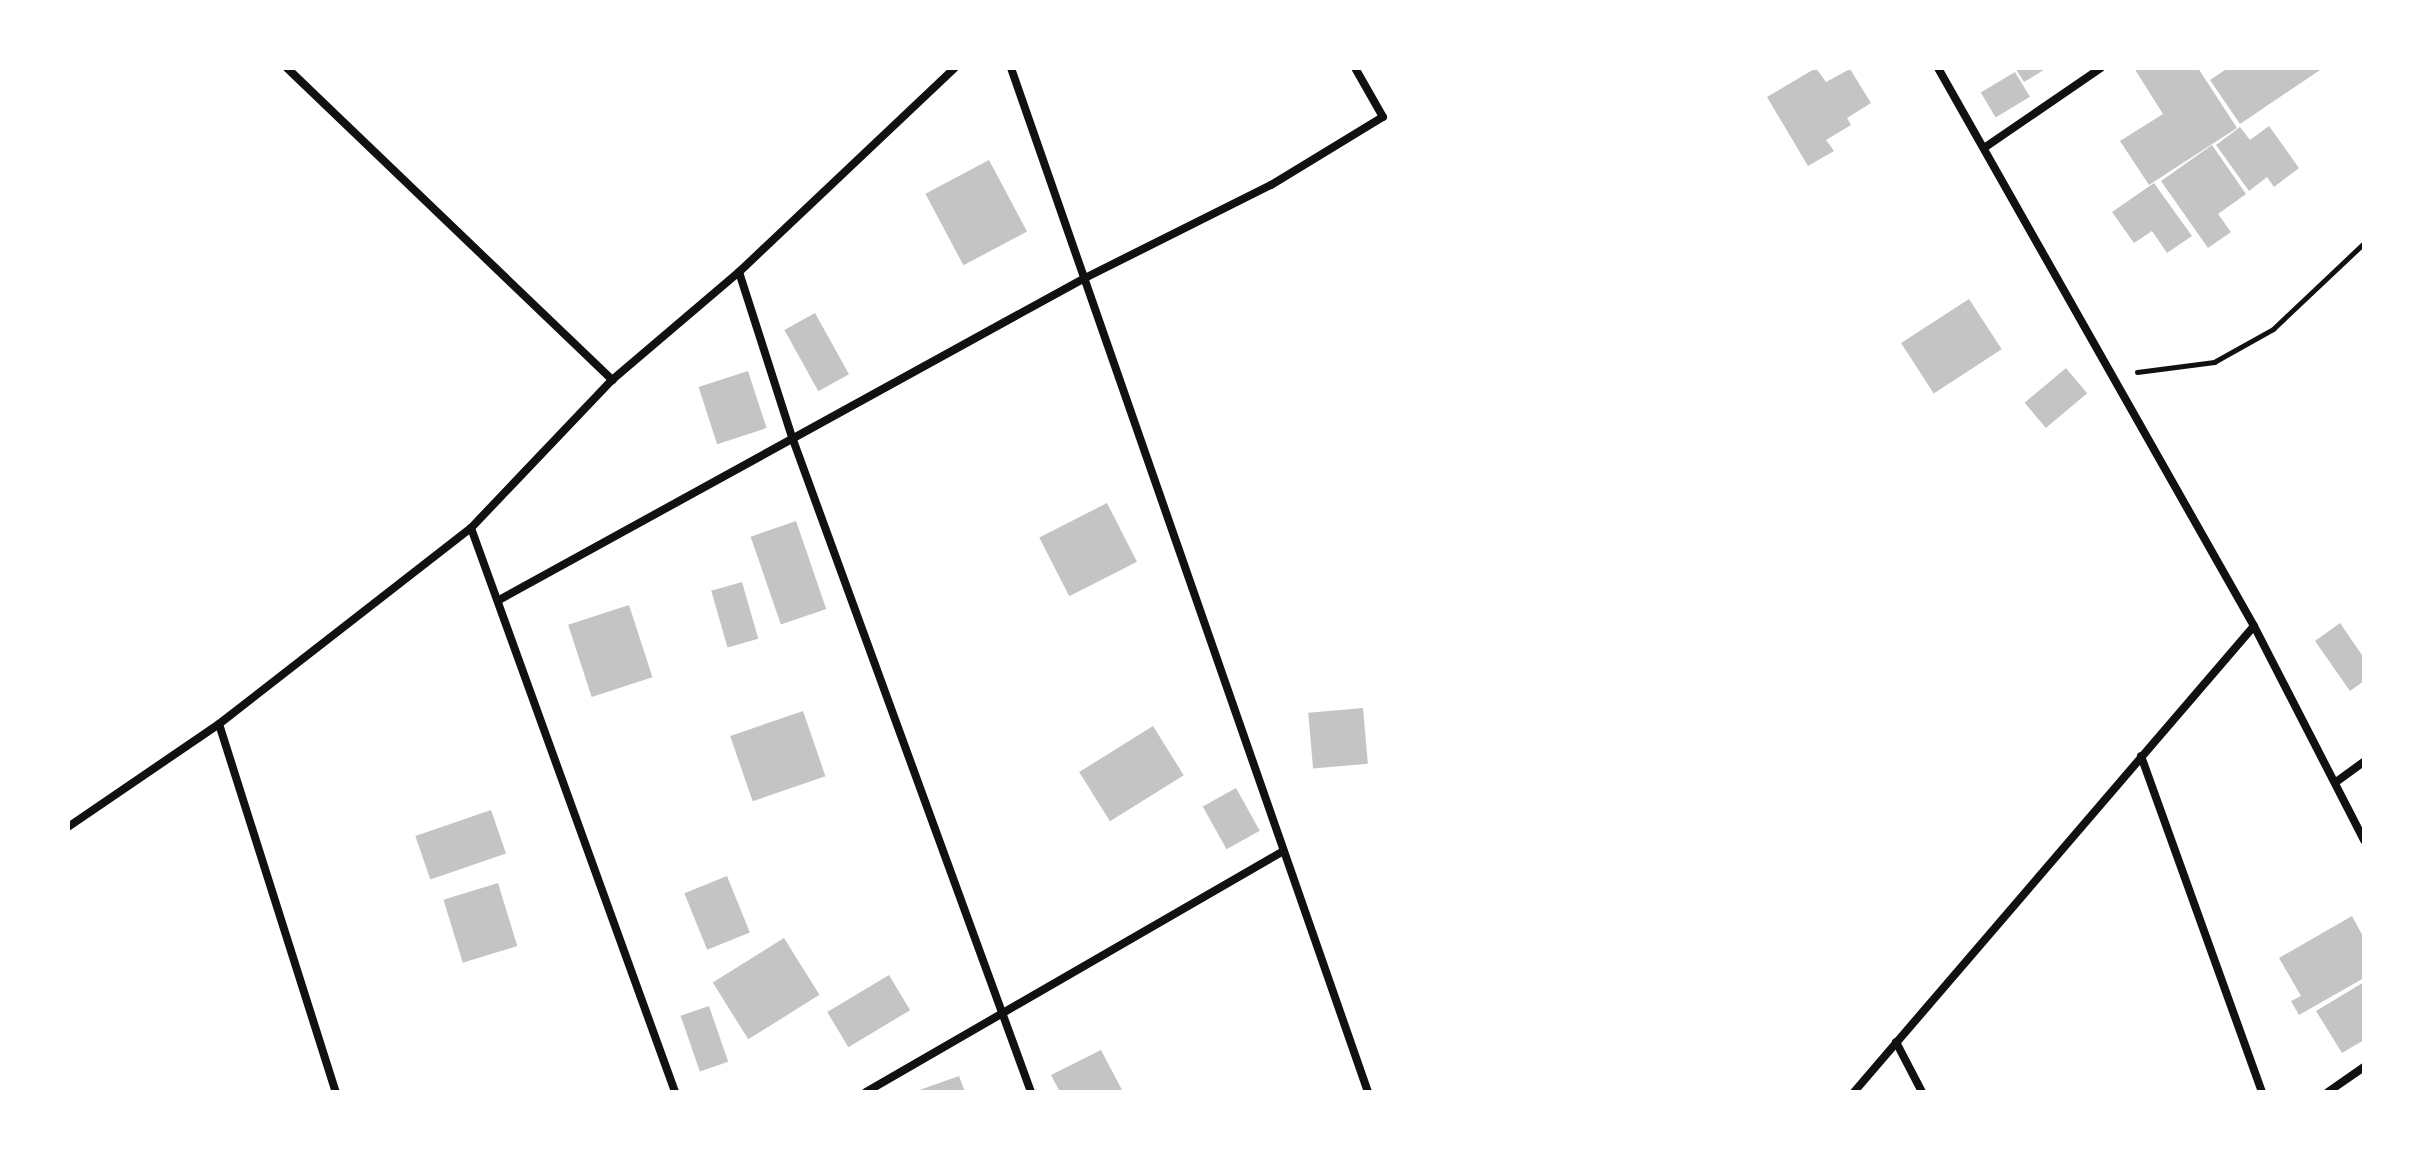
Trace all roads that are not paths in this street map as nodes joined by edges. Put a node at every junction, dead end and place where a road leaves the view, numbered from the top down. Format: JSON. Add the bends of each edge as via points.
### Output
{"nodes":[{"id":1,"x":287,"y":68,"type":"edge"},
{"id":2,"x":955,"y":68,"type":"edge"},
{"id":3,"x":1011,"y":68,"type":"edge"},
{"id":4,"x":1355,"y":68,"type":"edge"},
{"id":5,"x":1938,"y":68,"type":"edge"},
{"id":6,"x":2101,"y":68,"type":"edge"},
{"id":7,"x":1984,"y":148,"type":"junction"},
{"id":8,"x":739,"y":272,"type":"junction"},
{"id":9,"x":1083,"y":279,"type":"junction"},
{"id":10,"x":612,"y":380,"type":"junction"},
{"id":11,"x":792,"y":437,"type":"junction"},
{"id":12,"x":471,"y":528,"type":"junction"},
{"id":13,"x":499,"y":600,"type":"junction"},
{"id":14,"x":2254,"y":626,"type":"junction"},
{"id":15,"x":219,"y":724,"type":"junction"},
{"id":16,"x":2141,"y":756,"type":"junction"},
{"id":17,"x":2364,"y":762,"type":"edge"},
{"id":18,"x":2336,"y":782,"type":"junction"},
{"id":19,"x":68,"y":827,"type":"edge"},
{"id":20,"x":2364,"y":840,"type":"edge"},
{"id":21,"x":1283,"y":851,"type":"junction"},
{"id":22,"x":1004,"y":1013,"type":"junction"},
{"id":23,"x":1896,"y":1042,"type":"junction"},
{"id":24,"x":2364,"y":1067,"type":"edge"},
{"id":25,"x":336,"y":1092,"type":"edge"},
{"id":26,"x":675,"y":1092,"type":"edge"},
{"id":27,"x":866,"y":1092,"type":"edge"},
{"id":28,"x":1031,"y":1092,"type":"edge"},
{"id":29,"x":1368,"y":1092,"type":"edge"},
{"id":30,"x":1854,"y":1092,"type":"edge"},
{"id":31,"x":1922,"y":1092,"type":"edge"},
{"id":32,"x":2262,"y":1092,"type":"edge"},
{"id":33,"x":2328,"y":1092,"type":"edge"}],
"edges":[{"from":1,"to":10,"type":"street"},
{"from":2,"to":8,"type":"street"},
{"from":3,"to":9,"type":"street"},
{"from":4,"to":9,"type":"street","via":[[1383,117],[1271,185]]},
{"from":5,"to":7,"type":"street"},
{"from":6,"to":7,"type":"street"},
{"from":7,"to":14,"type":"street"},
{"from":8,"to":10,"type":"street"},
{"from":8,"to":11,"type":"street"},
{"from":9,"to":11,"type":"street"},
{"from":9,"to":21,"type":"street"},
{"from":10,"to":12,"type":"street"},
{"from":11,"to":13,"type":"street"},
{"from":11,"to":22,"type":"street"},
{"from":12,"to":13,"type":"street"},
{"from":12,"to":15,"type":"street"},
{"from":13,"to":26,"type":"street"},
{"from":14,"to":16,"type":"street"},
{"from":14,"to":18,"type":"street"},
{"from":15,"to":19,"type":"street"},
{"from":15,"to":25,"type":"street"},
{"from":16,"to":23,"type":"street"},
{"from":16,"to":32,"type":"street"},
{"from":17,"to":18,"type":"street"},
{"from":18,"to":20,"type":"street"},
{"from":21,"to":22,"type":"street"},
{"from":21,"to":29,"type":"street"},
{"from":22,"to":27,"type":"street"},
{"from":22,"to":28,"type":"street"},
{"from":23,"to":30,"type":"street"},
{"from":23,"to":31,"type":"street"},
{"from":24,"to":33,"type":"street"}]}
